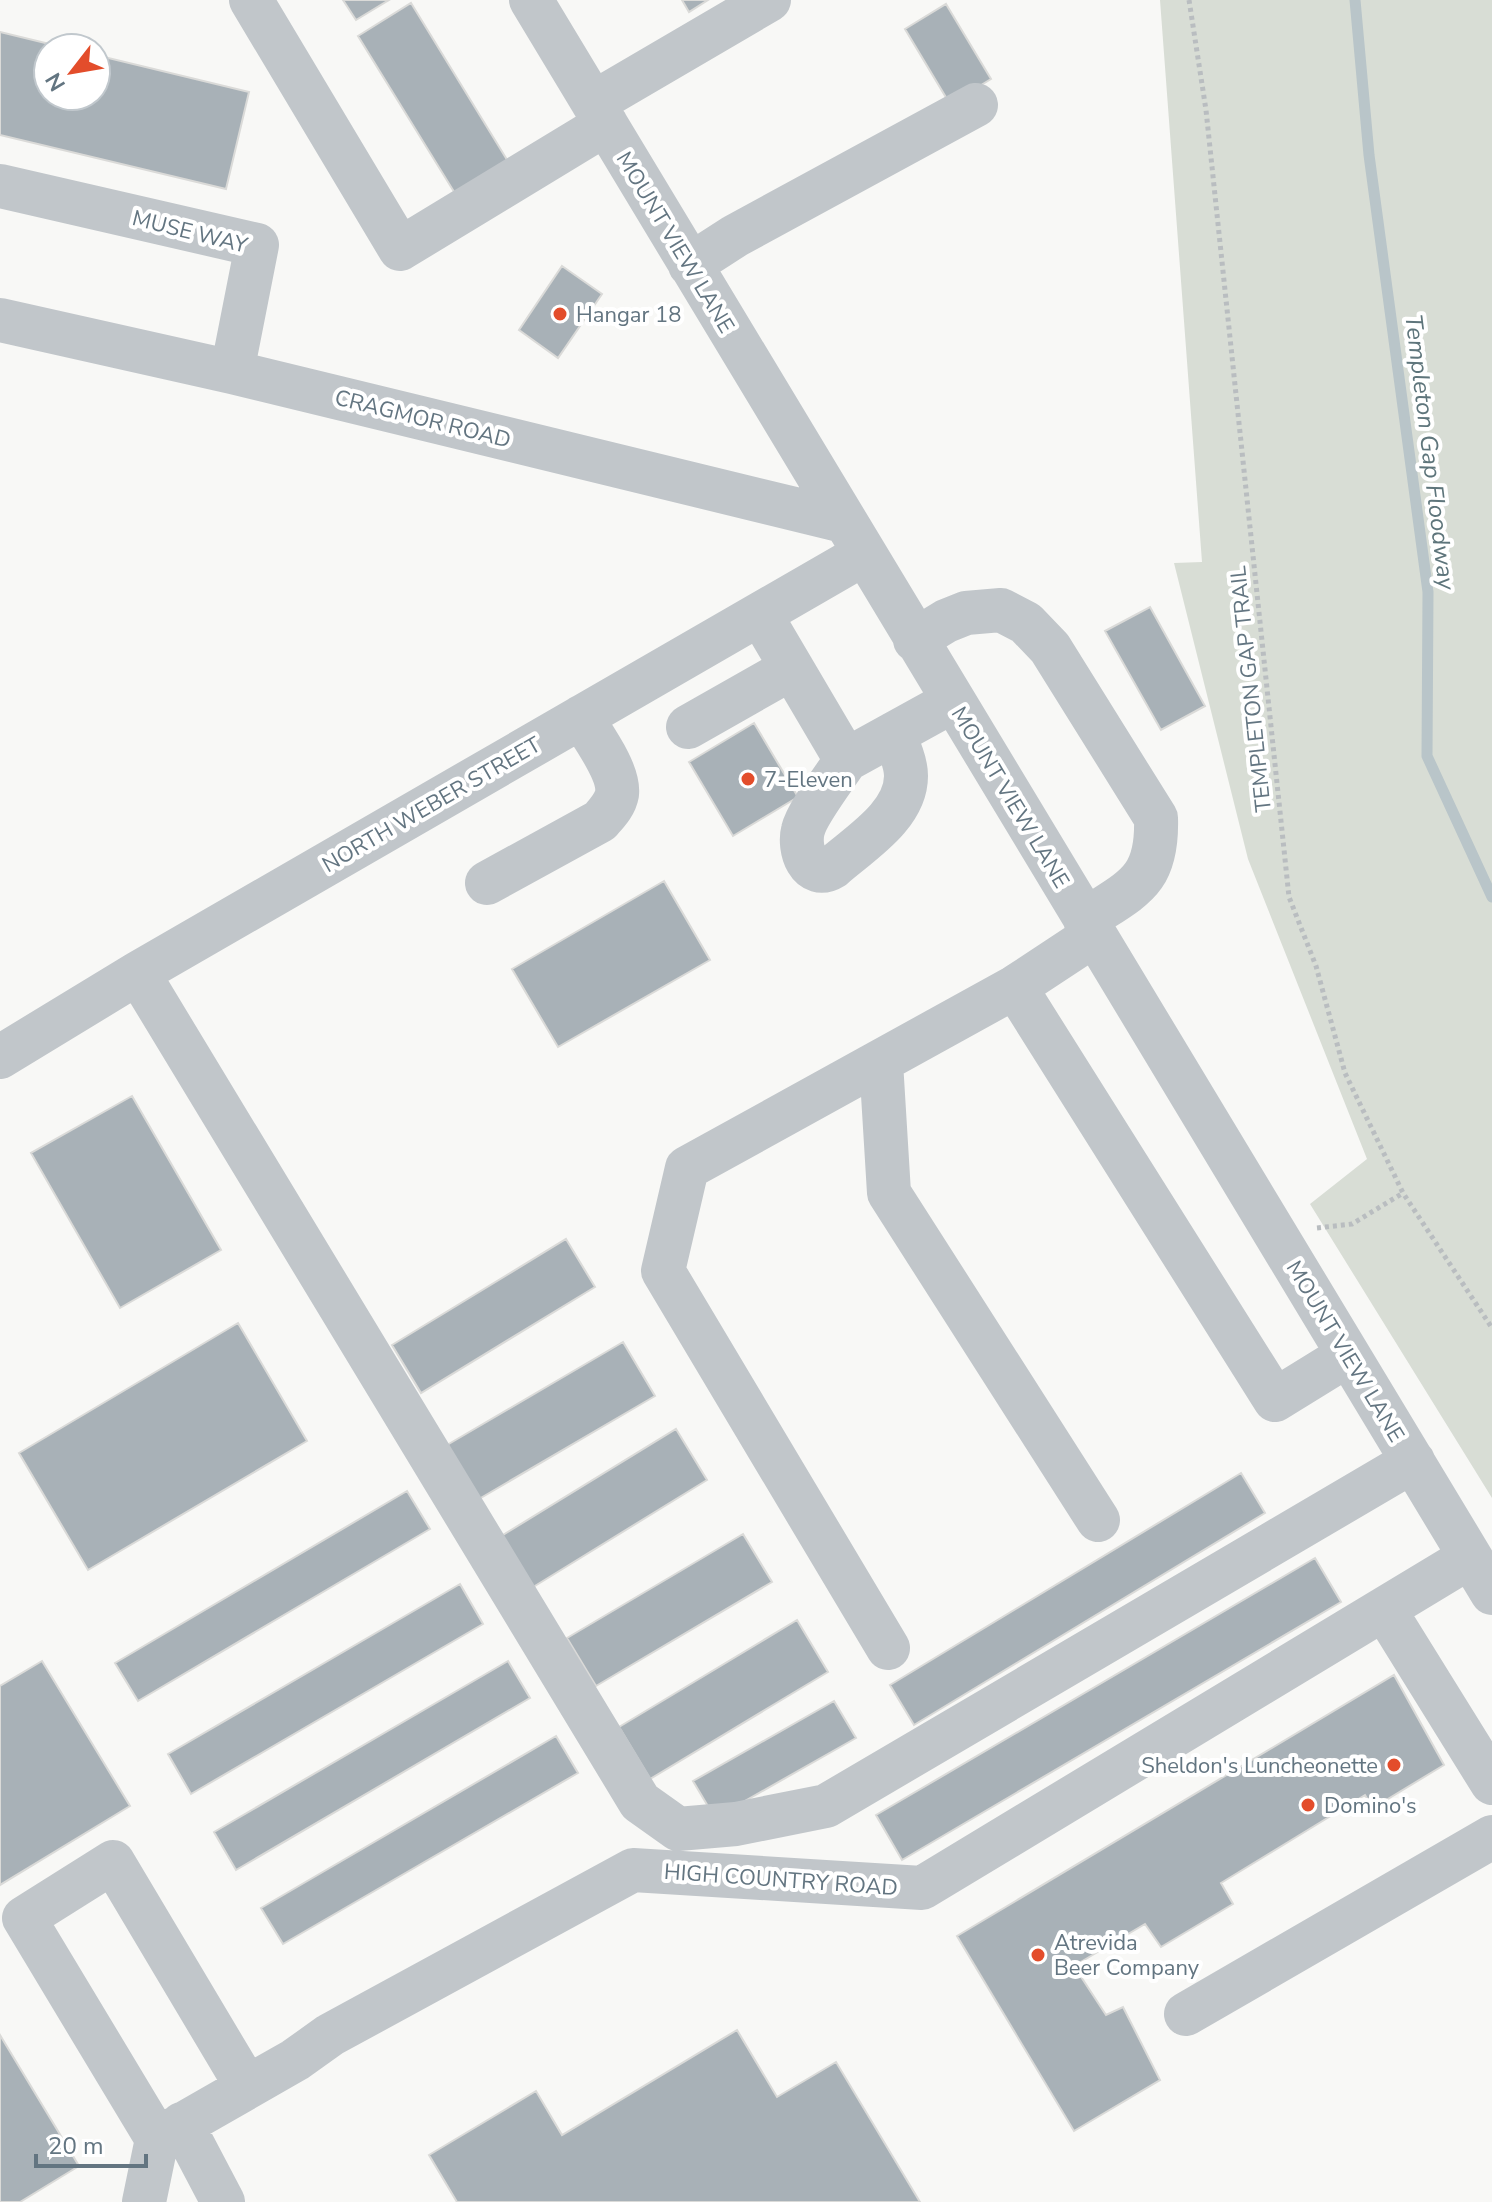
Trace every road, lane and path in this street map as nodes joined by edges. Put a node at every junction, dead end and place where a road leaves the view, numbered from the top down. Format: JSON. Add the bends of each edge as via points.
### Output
{"nodes":[{"id":1,"x":251,"y":0,"type":"edge"},
{"id":2,"x":531,"y":0,"type":"edge"},
{"id":3,"x":769,"y":0,"type":"edge"},
{"id":4,"x":1189,"y":0,"type":"edge"},
{"id":5,"x":976,"y":105,"type":"dead end"},
{"id":6,"x":599,"y":114,"type":"junction"},
{"id":7,"x":0,"y":186,"type":"edge"},
{"id":8,"x":690,"y":265,"type":"junction"},
{"id":9,"x":0,"y":320,"type":"edge"},
{"id":10,"x":232,"y":372,"type":"junction"},
{"id":11,"x":854,"y":537,"type":"junction"},
{"id":12,"x":760,"y":614,"type":"junction"},
{"id":13,"x":915,"y":640,"type":"junction"},
{"id":14,"x":792,"y":668,"type":"junction"},
{"id":15,"x":953,"y":701,"type":"junction"},
{"id":16,"x":581,"y":717,"type":"junction"},
{"id":17,"x":688,"y":727,"type":"dead end"},
{"id":18,"x":893,"y":734,"type":"junction"},
{"id":19,"x":846,"y":760,"type":"junction"},
{"id":20,"x":487,"y":883,"type":"dead end"},
{"id":21,"x":1090,"y":927,"type":"junction"},
{"id":22,"x":138,"y":973,"type":"junction"},
{"id":23,"x":1015,"y":987,"type":"junction"},
{"id":24,"x":0,"y":1057,"type":"edge"},
{"id":25,"x":881,"y":1062,"type":"junction"},
{"id":26,"x":1403,"y":1193,"type":"junction"},
{"id":27,"x":1274,"y":1231,"type":"junction"},
{"id":28,"x":1492,"y":1328,"type":"edge"},
{"id":29,"x":1348,"y":1355,"type":"junction"},
{"id":30,"x":1413,"y":1461,"type":"junction"},
{"id":31,"x":1098,"y":1520,"type":"dead end"},
{"id":32,"x":1481,"y":1575,"type":"edge"},
{"id":33,"x":1384,"y":1609,"type":"junction"},
{"id":34,"x":888,"y":1648,"type":"dead end"},
{"id":35,"x":1492,"y":1783,"type":"edge"},
{"id":36,"x":1492,"y":1837,"type":"edge"},
{"id":37,"x":1186,"y":2014,"type":"dead end"},
{"id":38,"x":247,"y":2087,"type":"junction"},
{"id":39,"x":170,"y":2132,"type":"junction"},
{"id":40,"x":144,"y":2202,"type":"edge"},
{"id":41,"x":223,"y":2202,"type":"edge"}],
"edges":[{"from":1,"to":6,"type":"street","via":[[400,249]]},
{"from":2,"to":6,"type":"street","name":"MOUNT VIEW LANE"},
{"from":3,"to":6,"type":"street"},
{"from":4,"to":26,"type":"path","name":"TEMPLETON GAP TRAIL","via":[[1206,110],[1289,897],[1316,966],[1345,1073]]},
{"from":5,"to":8,"type":"street"},
{"from":6,"to":8,"type":"street","name":"MOUNT VIEW LANE"},
{"from":7,"to":10,"type":"street","name":"MUSE WAY","via":[[257,245]]},
{"from":8,"to":11,"type":"street","name":"MOUNT VIEW LANE"},
{"from":9,"to":10,"type":"street","name":"CRAGMOR ROAD"},
{"from":10,"to":11,"type":"street","name":"CRAGMOR ROAD"},
{"from":11,"to":12,"type":"street","name":"NORTH WEBER STREET"},
{"from":11,"to":13,"type":"street","name":"MOUNT VIEW LANE"},
{"from":12,"to":14,"type":"street"},
{"from":12,"to":16,"type":"street","name":"NORTH WEBER STREET"},
{"from":13,"to":15,"type":"street","name":"MOUNT VIEW LANE"},
{"from":13,"to":21,"type":"street","via":[[966,613],[1001,610],[1026,623],[1050,648],[1156,818],[1150,869]]},
{"from":14,"to":17,"type":"street"},
{"from":14,"to":19,"type":"street"},
{"from":15,"to":18,"type":"street"},
{"from":15,"to":21,"type":"street","name":"MOUNT VIEW LANE"},
{"from":16,"to":20,"type":"street","via":[[612,769],[618,791],[612,807],[600,821]]},
{"from":16,"to":22,"type":"street","name":"NORTH WEBER STREET"},
{"from":18,"to":19,"type":"street"},
{"from":18,"to":19,"type":"street","via":[[903,757],[904,792],[874,831],[833,867],[819,871],[804,856],[803,827]]},
{"from":21,"to":23,"type":"street"},
{"from":21,"to":27,"type":"street","name":"MOUNT VIEW LANE"},
{"from":22,"to":24,"type":"street","name":"NORTH WEBER STREET"},
{"from":22,"to":30,"type":"street","via":[[640,1802],[678,1829],[826,1806]]},
{"from":23,"to":25,"type":"street"},
{"from":23,"to":29,"type":"street","via":[[1275,1400]]},
{"from":25,"to":31,"type":"street","via":[[889,1193]]},
{"from":25,"to":34,"type":"street","via":[[687,1168],[663,1271]]},
{"from":26,"to":27,"type":"path","via":[[1352,1224]]},
{"from":26,"to":28,"type":"path","name":"TEMPLETON GAP TRAIL"},
{"from":27,"to":29,"type":"street","name":"MOUNT VIEW LANE"},
{"from":29,"to":30,"type":"street","name":"MOUNT VIEW LANE"},
{"from":30,"to":32,"type":"street","name":"MOUNT VIEW LANE"},
{"from":32,"to":33,"type":"street","name":"HIGH COUNTRY ROAD"},
{"from":33,"to":35,"type":"street"},
{"from":33,"to":38,"type":"street","name":"HIGH COUNTRY ROAD","via":[[922,1888],[633,1870],[330,2035]]},
{"from":36,"to":37,"type":"street"},
{"from":38,"to":39,"type":"street","name":"HIGH COUNTRY ROAD"},
{"from":38,"to":39,"type":"street","via":[[113,1862],[24,1918]]},
{"from":39,"to":40,"type":"street"},
{"from":39,"to":41,"type":"street"}]}
